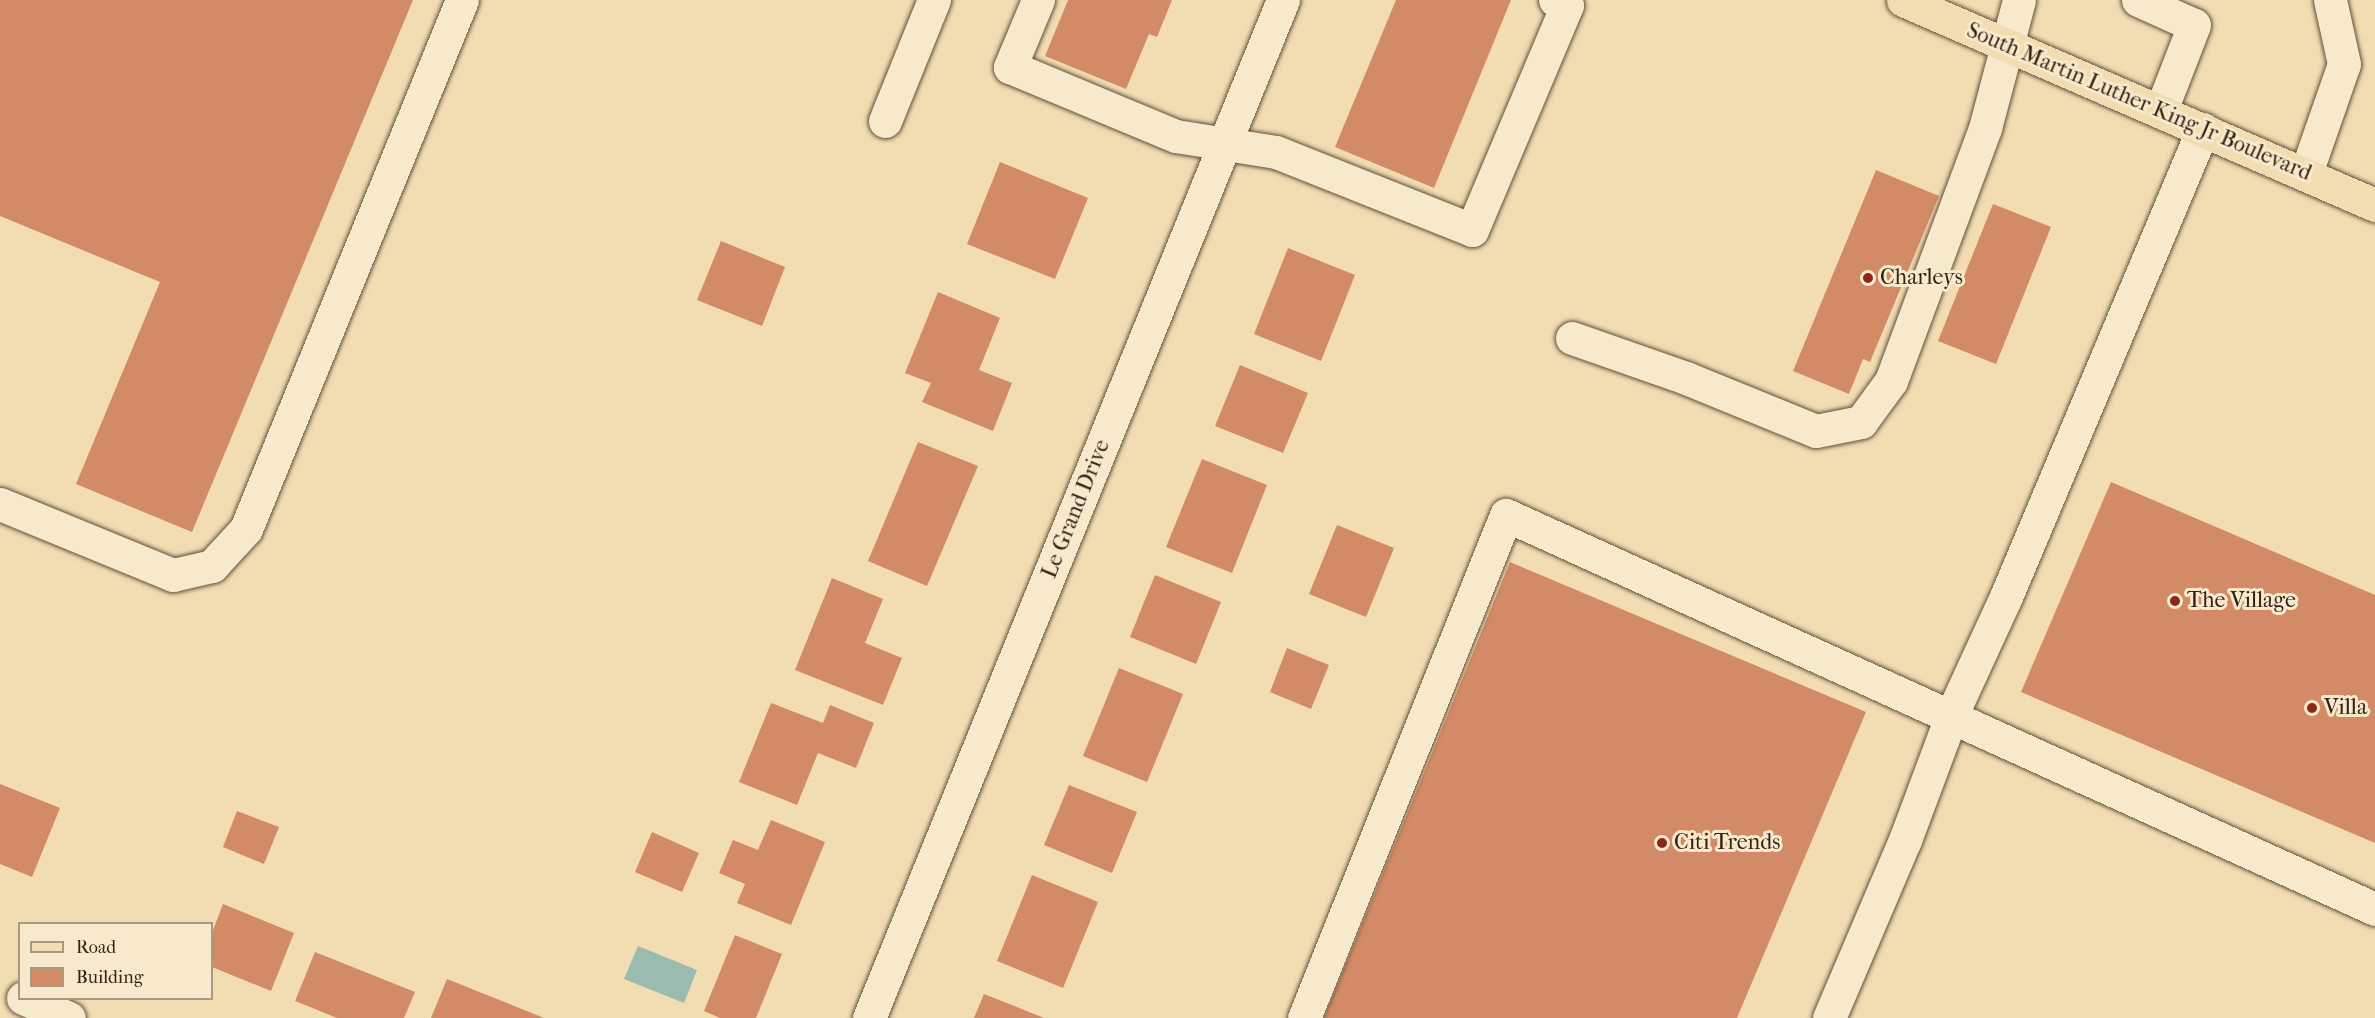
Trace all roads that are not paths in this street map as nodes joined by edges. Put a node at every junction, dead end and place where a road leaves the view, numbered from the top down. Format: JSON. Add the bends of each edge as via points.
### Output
{"nodes":[{"id":1,"x":462,"y":0,"type":"edge"},
{"id":2,"x":934,"y":0,"type":"edge"},
{"id":3,"x":1038,"y":0,"type":"edge"},
{"id":4,"x":1283,"y":0,"type":"edge"},
{"id":5,"x":1555,"y":0,"type":"edge"},
{"id":6,"x":1903,"y":0,"type":"edge"},
{"id":7,"x":2019,"y":0,"type":"edge"},
{"id":8,"x":2138,"y":0,"type":"edge"},
{"id":9,"x":2330,"y":0,"type":"edge"},
{"id":10,"x":2006,"y":45,"type":"junction"},
{"id":11,"x":2161,"y":110,"type":"junction"},
{"id":12,"x":885,"y":121,"type":"dead end"},
{"id":13,"x":2203,"y":129,"type":"junction"},
{"id":14,"x":1225,"y":143,"type":"junction"},
{"id":15,"x":2306,"y":173,"type":"junction"},
{"id":16,"x":2375,"y":205,"type":"edge"},
{"id":17,"x":1572,"y":338,"type":"dead end"},
{"id":18,"x":0,"y":504,"type":"edge"},
{"id":19,"x":1952,"y":714,"type":"junction"},
{"id":20,"x":2375,"y":909,"type":"edge"},
{"id":21,"x":0,"y":989,"type":"edge"},
{"id":22,"x":18,"y":997,"type":"edge"},
{"id":23,"x":25,"y":1000,"type":"edge"},
{"id":24,"x":60,"y":1016,"type":"edge"},
{"id":25,"x":869,"y":1018,"type":"edge"},
{"id":26,"x":1304,"y":1018,"type":"edge"},
{"id":27,"x":1829,"y":1018,"type":"edge"}],
"edges":[{"from":1,"to":18,"type":"street","via":[[246,529],[212,566],[174,576]]},
{"from":2,"to":12,"type":"street"},
{"from":3,"to":14,"type":"street","via":[[1010,67],[1176,136]]},
{"from":4,"to":14,"type":"street","name":"Le Grand Drive"},
{"from":5,"to":14,"type":"street","via":[[1567,5],[1472,230],[1276,152]]},
{"from":6,"to":10,"type":"main road","name":"South Martin Luther King Jr Boulevard"},
{"from":7,"to":10,"type":"street"},
{"from":8,"to":11,"type":"street","via":[[2194,25]]},
{"from":9,"to":15,"type":"street","via":[[2343,63]]},
{"from":10,"to":11,"type":"main road","name":"South Martin Luther King Jr Boulevard"},
{"from":10,"to":17,"type":"street","via":[[1985,128],[1891,381],[1861,422],[1816,431],[1686,378]]},
{"from":11,"to":13,"type":"main road","name":"South Martin Luther King Jr Boulevard"},
{"from":13,"to":15,"type":"main road","name":"South Martin Luther King Jr Boulevard"},
{"from":13,"to":19,"type":"street","via":[[2005,599]]},
{"from":14,"to":25,"type":"street","name":"Le Grand Drive"},
{"from":15,"to":16,"type":"main road","name":"South Martin Luther King Jr Boulevard"},
{"from":19,"to":20,"type":"street"},
{"from":19,"to":26,"type":"street","via":[[1506,515]]},
{"from":19,"to":27,"type":"street","via":[[1905,840]]},
{"from":21,"to":22,"type":"street"},
{"from":23,"to":24,"type":"street"}]}
